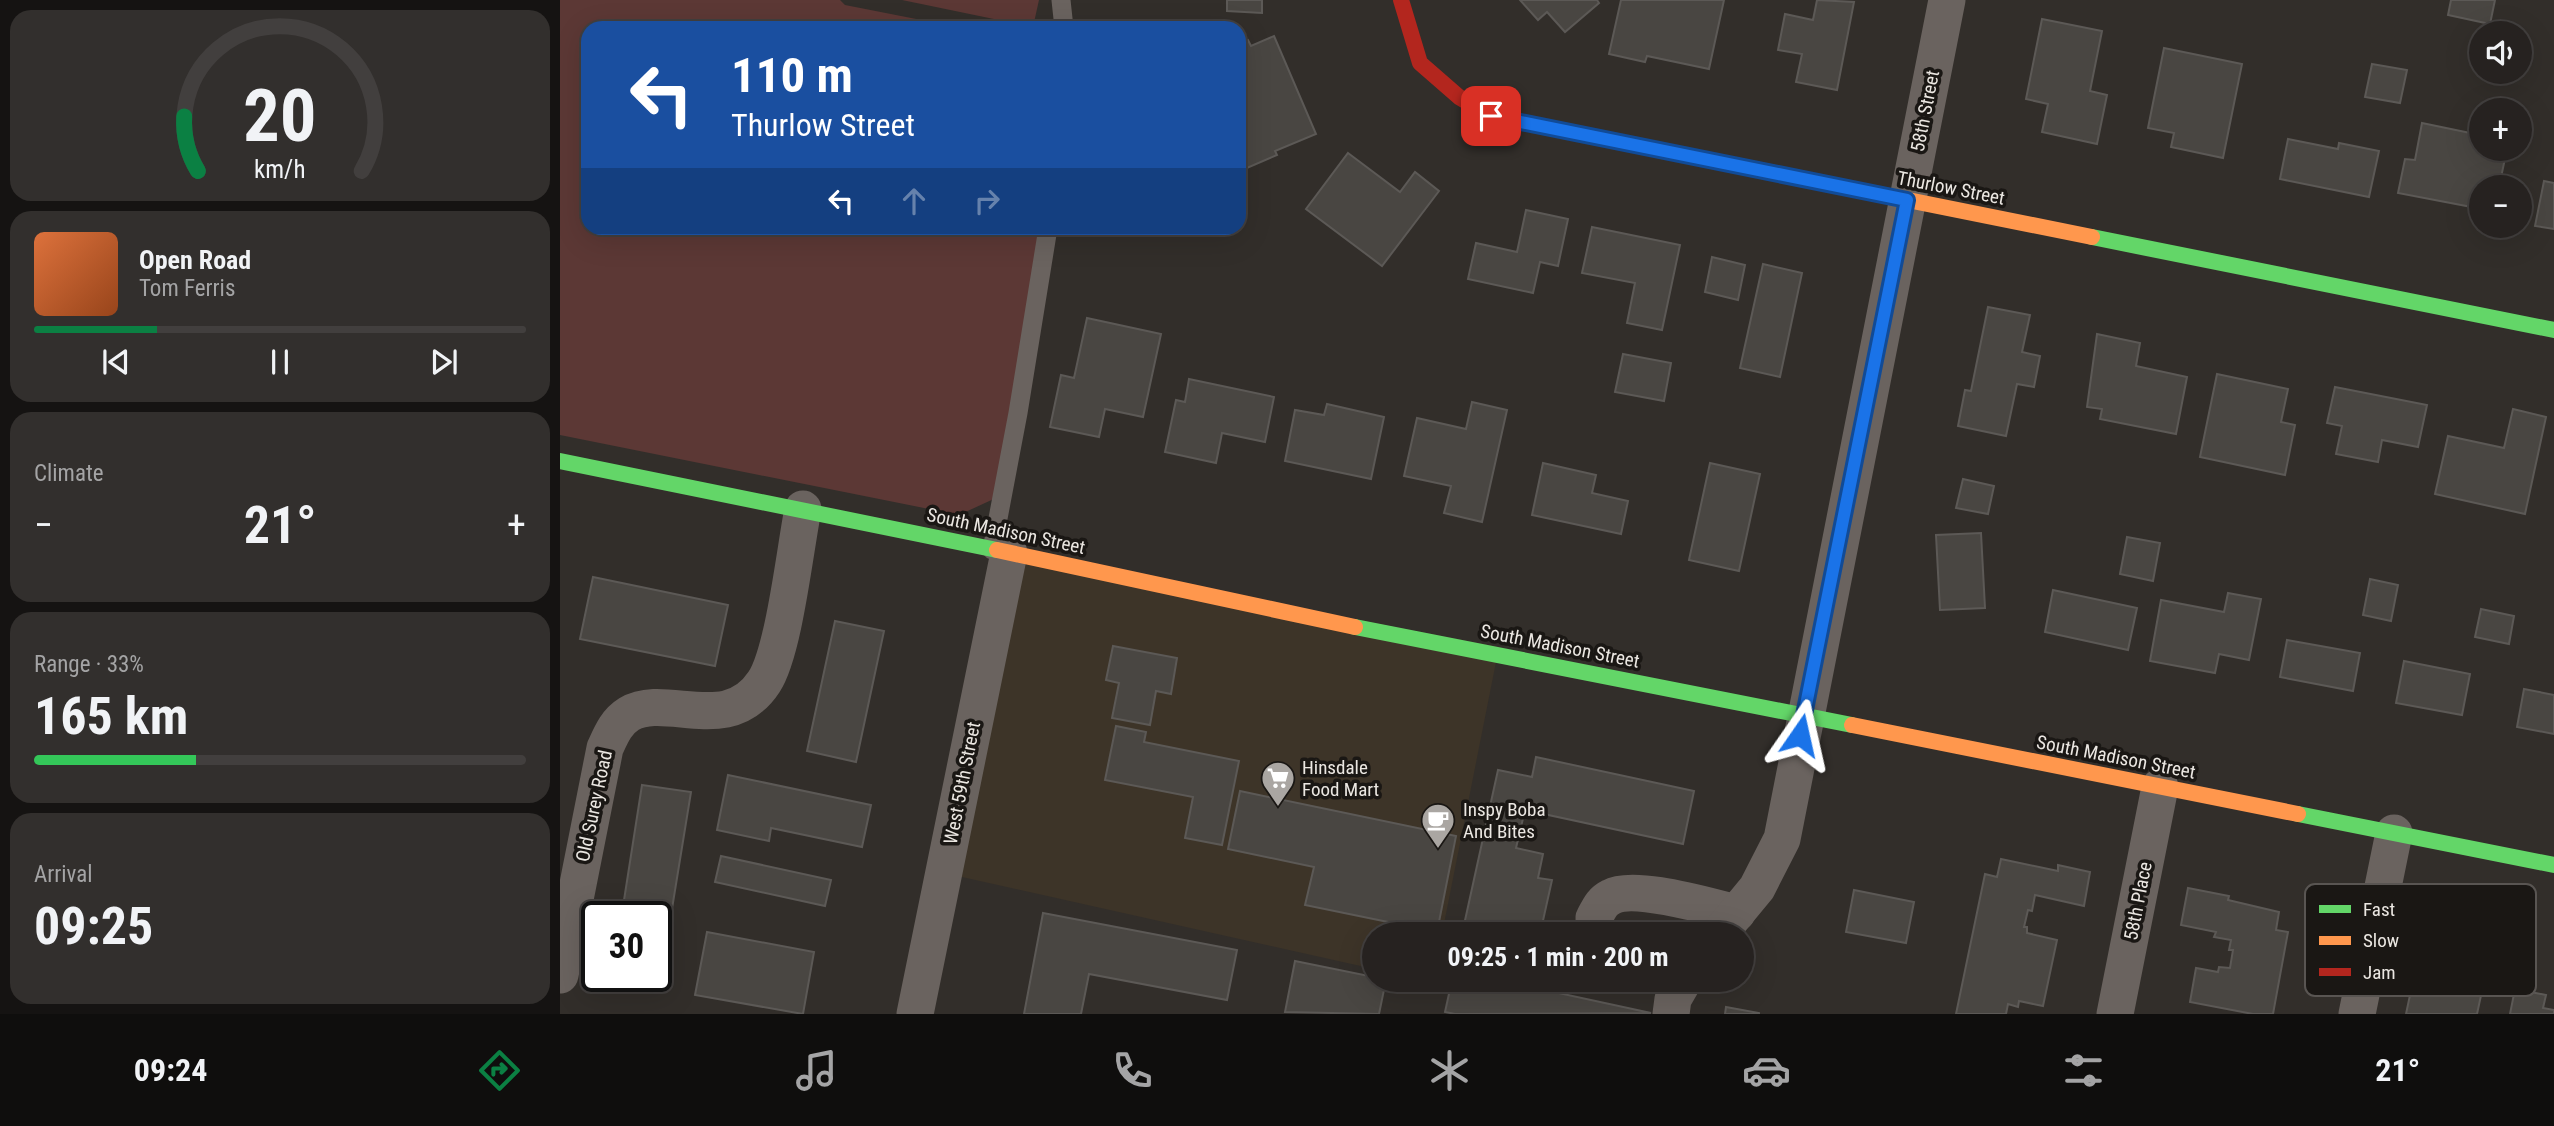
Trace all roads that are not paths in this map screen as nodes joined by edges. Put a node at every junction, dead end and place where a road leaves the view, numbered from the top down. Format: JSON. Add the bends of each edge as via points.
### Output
{"nodes":[{"id":1,"x":1061,"y":0,"type":"edge"},
{"id":2,"x":1401,"y":0,"type":"edge"},
{"id":3,"x":1947,"y":0,"type":"edge"},
{"id":4,"x":1063,"y":21,"type":"edge"},
{"id":5,"x":1907,"y":200,"type":"junction"},
{"id":6,"x":1047,"y":235,"type":"edge"},
{"id":7,"x":2554,"y":330,"type":"edge"},
{"id":8,"x":560,"y":461,"type":"edge"},
{"id":9,"x":803,"y":509,"type":"junction"},
{"id":10,"x":1000,"y":551,"type":"junction"},
{"id":11,"x":1804,"y":716,"type":"junction"},
{"id":12,"x":2160,"y":788,"type":"junction"},
{"id":13,"x":2394,"y":833,"type":"junction"},
{"id":14,"x":2554,"y":865,"type":"edge"},
{"id":15,"x":2384,"y":884,"type":"edge"},
{"id":16,"x":1595,"y":922,"type":"edge"},
{"id":17,"x":1722,"y":922,"type":"edge"},
{"id":18,"x":1730,"y":922,"type":"edge"},
{"id":19,"x":560,"y":975,"type":"edge"},
{"id":20,"x":1678,"y":992,"type":"edge"},
{"id":21,"x":2361,"y":996,"type":"edge"},
{"id":22,"x":915,"y":1014,"type":"edge"},
{"id":23,"x":1671,"y":1014,"type":"edge"},
{"id":24,"x":2115,"y":1014,"type":"edge"},
{"id":25,"x":2357,"y":1014,"type":"edge"}],
"edges":[{"from":1,"to":4,"type":"lane"},
{"from":2,"to":5,"type":"street","name":"Thurlow Street","via":[[1420,63],[1459,97],[1491,116]]},
{"from":3,"to":5,"type":"street","name":"58th Street"},
{"from":5,"to":7,"type":"street","name":"Thurlow Street"},
{"from":5,"to":11,"type":"street","name":"58th Street"},
{"from":6,"to":10,"type":"lane"},
{"from":8,"to":9,"type":"street","name":"South Madison Street"},
{"from":9,"to":10,"type":"street","name":"South Madison Street"},
{"from":9,"to":19,"type":"street","name":"Old Surey Road","via":[[775,655],[764,682],[747,700],[729,708],[649,709],[631,713],[615,726],[604,748]]},
{"from":10,"to":11,"type":"street","name":"South Madison Street"},
{"from":10,"to":22,"type":"street","name":"West 59th Street"},
{"from":11,"to":12,"type":"street","name":"South Madison Street"},
{"from":11,"to":18,"type":"street","name":"58th Street","via":[[1782,839],[1757,888]]},
{"from":12,"to":13,"type":"street","name":"South Madison Street"},
{"from":12,"to":24,"type":"street","name":"58th Place"},
{"from":13,"to":14,"type":"street","name":"South Madison Street"},
{"from":13,"to":15,"type":"street"},
{"from":16,"to":17,"type":"street","via":[[1602,903],[1613,895],[1640,894]]},
{"from":20,"to":23,"type":"street"},
{"from":21,"to":25,"type":"street"}]}
